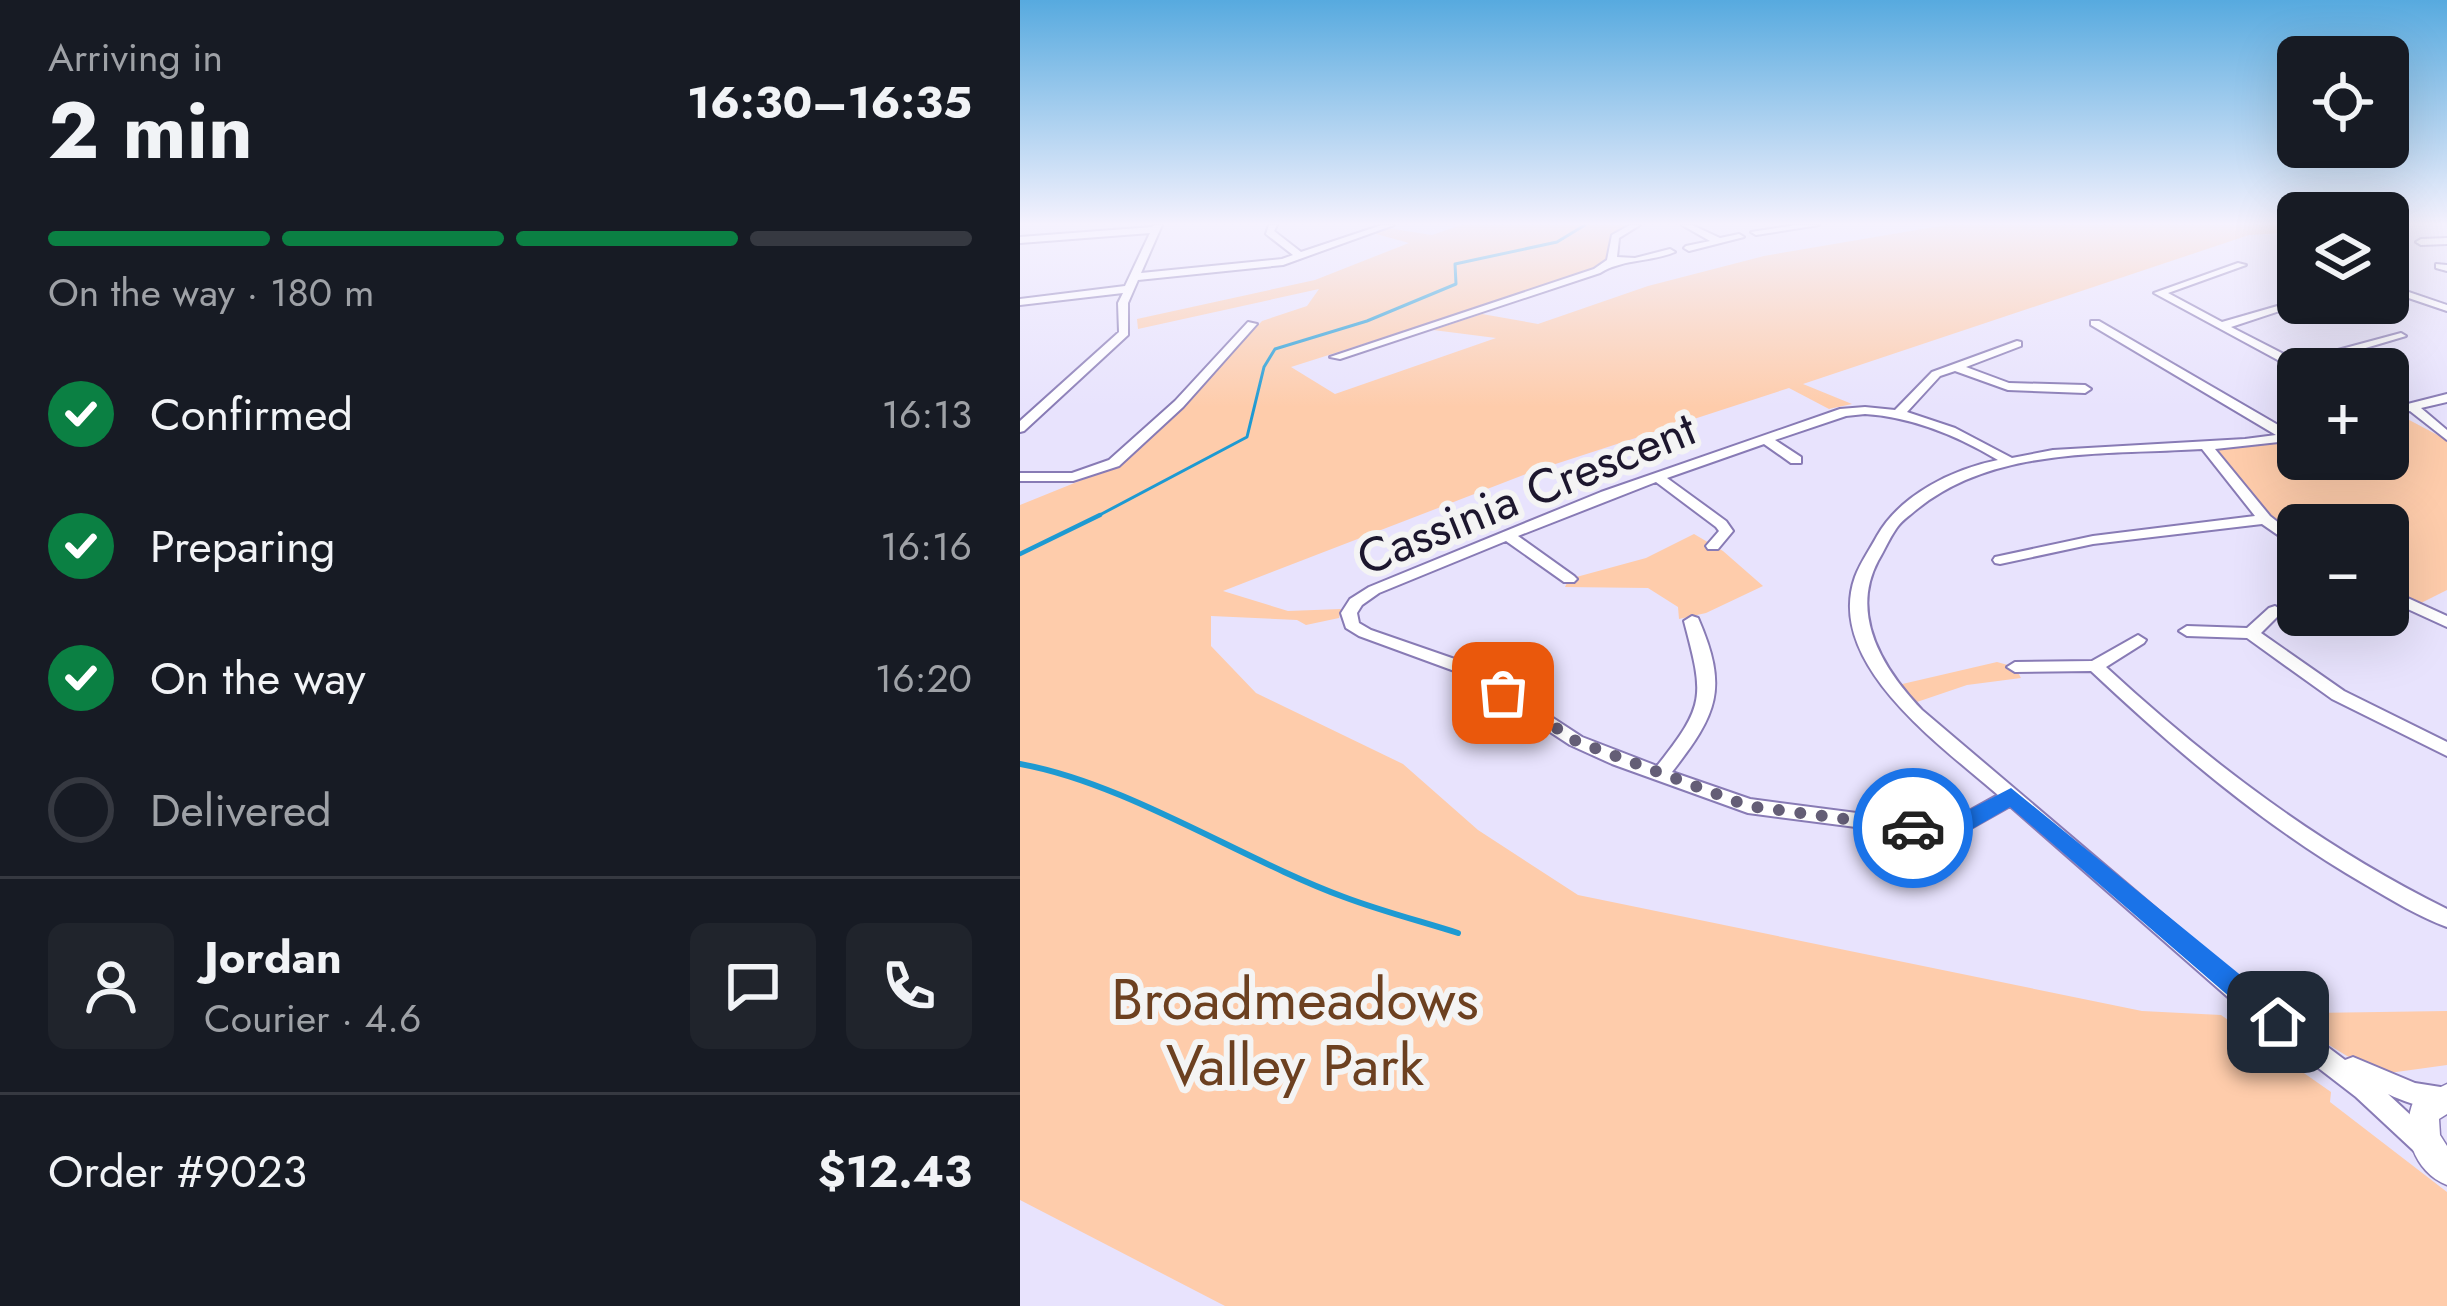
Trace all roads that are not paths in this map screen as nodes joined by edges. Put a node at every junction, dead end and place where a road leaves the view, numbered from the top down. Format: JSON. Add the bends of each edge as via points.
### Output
{"nodes":[{"id":1,"x":1116,"y":286,"type":"edge"},
{"id":2,"x":1131,"y":286,"type":"edge"},
{"id":3,"x":1554,"y":286,"type":"edge"},
{"id":4,"x":2180,"y":286,"type":"edge"},
{"id":5,"x":2409,"y":295,"type":"edge"},
{"id":6,"x":1021,"y":303,"type":"edge"},
{"id":7,"x":2446,"y":307,"type":"edge"},
{"id":8,"x":2277,"y":309,"type":"edge"},
{"id":9,"x":2091,"y":321,"type":"dead end"},
{"id":10,"x":1253,"y":323,"type":"dead end"},
{"id":11,"x":2220,"y":326,"type":"junction"},
{"id":12,"x":2401,"y":336,"type":"dead end"},
{"id":13,"x":2017,"y":344,"type":"dead end"},
{"id":14,"x":2362,"y":348,"type":"edge"},
{"id":15,"x":2277,"y":356,"type":"edge"},
{"id":16,"x":1336,"y":357,"type":"dead end"},
{"id":17,"x":1953,"y":366,"type":"junction"},
{"id":18,"x":2086,"y":388,"type":"dead end"},
{"id":19,"x":2447,"y":398,"type":"edge"},
{"id":20,"x":2412,"y":406,"type":"junction"},
{"id":21,"x":2409,"y":407,"type":"edge"},
{"id":22,"x":1897,"y":416,"type":"junction"},
{"id":23,"x":2277,"y":426,"type":"edge"},
{"id":24,"x":1020,"y":428,"type":"edge"},
{"id":25,"x":2447,"y":436,"type":"edge"},
{"id":26,"x":2277,"y":438,"type":"edge"},
{"id":27,"x":1765,"y":439,"type":"junction"},
{"id":28,"x":2204,"y":444,"type":"junction"},
{"id":29,"x":1796,"y":460,"type":"dead end"},
{"id":30,"x":2008,"y":461,"type":"junction"},
{"id":31,"x":1020,"y":477,"type":"edge"},
{"id":32,"x":1658,"y":477,"type":"junction"},
{"id":33,"x":2265,"y":519,"type":"junction"},
{"id":34,"x":2277,"y":528,"type":"edge"},
{"id":35,"x":1508,"y":535,"type":"junction"},
{"id":36,"x":1713,"y":546,"type":"dead end"},
{"id":37,"x":2034,"y":553,"type":"junction"},
{"id":38,"x":2000,"y":560,"type":"dead end"},
{"id":39,"x":2048,"y":565,"type":"dead end"},
{"id":40,"x":1569,"y":579,"type":"dead end"},
{"id":41,"x":2409,"y":604,"type":"edge"},
{"id":42,"x":2275,"y":610,"type":"dead end"},
{"id":43,"x":1692,"y":621,"type":"dead end"},
{"id":44,"x":2446,"y":621,"type":"edge"},
{"id":45,"x":2187,"y":631,"type":"dead end"},
{"id":46,"x":2251,"y":633,"type":"junction"},
{"id":47,"x":2138,"y":640,"type":"dead end"},
{"id":48,"x":2095,"y":666,"type":"junction"},
{"id":49,"x":2015,"y":667,"type":"dead end"},
{"id":50,"x":2447,"y":750,"type":"edge"},
{"id":51,"x":1660,"y":775,"type":"junction"},
{"id":52,"x":2011,"y":796,"type":"junction"},
{"id":53,"x":2447,"y":919,"type":"edge"},
{"id":54,"x":2310,"y":1045,"type":"junction"},
{"id":55,"x":2447,"y":1098,"type":"edge"},
{"id":56,"x":2439,"y":1161,"type":"edge"}],
"edges":[{"from":1,"to":6,"type":"street"},
{"from":2,"to":24,"type":"street","via":[[1124,333]]},
{"from":3,"to":16,"type":"street"},
{"from":4,"to":11,"type":"street","via":[[2159,293]]},
{"from":5,"to":7,"type":"street"},
{"from":8,"to":11,"type":"street"},
{"from":9,"to":23,"type":"street"},
{"from":10,"to":31,"type":"street","via":[[1114,463],[1073,477]]},
{"from":11,"to":15,"type":"street"},
{"from":12,"to":14,"type":"street"},
{"from":13,"to":17,"type":"street"},
{"from":17,"to":18,"type":"street","via":[[2008,386]]},
{"from":17,"to":22,"type":"street"},
{"from":19,"to":20,"type":"street"},
{"from":20,"to":21,"type":"street"},
{"from":20,"to":25,"type":"street"},
{"from":22,"to":27,"type":"street","name":"Cassinia Crescent","via":[[1858,410]]},
{"from":22,"to":30,"type":"street","name":"Cassinia Crescent","via":[[1952,429]]},
{"from":26,"to":28,"type":"street"},
{"from":27,"to":29,"type":"street"},
{"from":27,"to":32,"type":"street","name":"Cassinia Crescent"},
{"from":28,"to":30,"type":"street"},
{"from":28,"to":33,"type":"street"},
{"from":30,"to":52,"type":"street","via":[[1901,514],[1868,560],[1859,608],[1873,660],[1904,702]]},
{"from":32,"to":35,"type":"street","name":"Cassinia Crescent"},
{"from":32,"to":36,"type":"street","via":[[1721,524],[1726,531]]},
{"from":33,"to":34,"type":"street"},
{"from":33,"to":37,"type":"street"},
{"from":35,"to":40,"type":"street"},
{"from":35,"to":51,"type":"street","name":"Cassinia Crescent","via":[[1374,590],[1349,613],[1352,625],[1466,669],[1576,741]]},
{"from":37,"to":38,"type":"street"},
{"from":37,"to":39,"type":"street"},
{"from":41,"to":44,"type":"street"},
{"from":42,"to":46,"type":"street"},
{"from":43,"to":51,"type":"street","via":[[1709,703]]},
{"from":45,"to":46,"type":"street"},
{"from":46,"to":50,"type":"street","via":[[2338,695]]},
{"from":47,"to":48,"type":"street"},
{"from":48,"to":49,"type":"street"},
{"from":48,"to":53,"type":"street","via":[[2224,783]]},
{"from":51,"to":52,"type":"street","name":"Cassinia Crescent","via":[[1748,806],[1918,828],[1964,823]]},
{"from":52,"to":54,"type":"street"},
{"from":54,"to":55,"type":"street","via":[[2372,1079]]},
{"from":54,"to":56,"type":"street"},
{"from":55,"to":56,"type":"street","via":[[2425,1110],[2421,1122]]}]}
